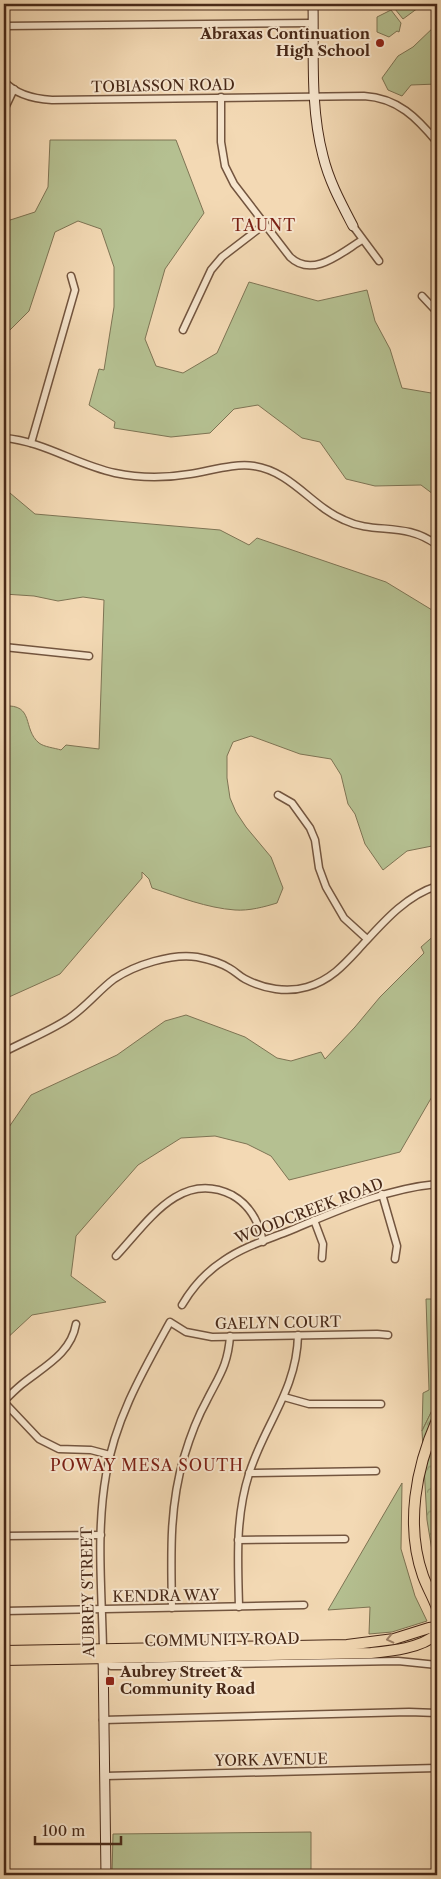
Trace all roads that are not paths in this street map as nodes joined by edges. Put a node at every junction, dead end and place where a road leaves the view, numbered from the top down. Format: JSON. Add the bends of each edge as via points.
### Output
{"nodes":[{"id":1,"x":313,"y":4,"type":"edge"},
{"id":2,"x":313,"y":23,"type":"junction"},
{"id":3,"x":4,"y":26,"type":"edge"},
{"id":4,"x":4,"y":81,"type":"edge"},
{"id":5,"x":14,"y":89,"type":"junction"},
{"id":6,"x":221,"y":97,"type":"junction"},
{"id":7,"x":314,"y":97,"type":"junction"},
{"id":8,"x":4,"y":110,"type":"edge"},
{"id":9,"x":437,"y":142,"type":"edge"},
{"id":10,"x":265,"y":224,"type":"junction"},
{"id":11,"x":353,"y":226,"type":"joint"},
{"id":12,"x":362,"y":240,"type":"junction"},
{"id":13,"x":379,"y":262,"type":"dead end"},
{"id":14,"x":71,"y":276,"type":"dead end"},
{"id":15,"x":422,"y":296,"type":"dead end"},
{"id":16,"x":437,"y":312,"type":"edge"},
{"id":17,"x":183,"y":330,"type":"dead end"},
{"id":18,"x":4,"y":438,"type":"edge"},
{"id":19,"x":31,"y":442,"type":"junction"},
{"id":20,"x":437,"y":545,"type":"edge"},
{"id":21,"x":4,"y":648,"type":"edge"},
{"id":22,"x":89,"y":656,"type":"dead end"},
{"id":23,"x":278,"y":795,"type":"dead end"},
{"id":24,"x":437,"y":886,"type":"edge"},
{"id":25,"x":367,"y":939,"type":"junction"},
{"id":26,"x":4,"y":1052,"type":"edge"},
{"id":27,"x":437,"y":1184,"type":"edge"},
{"id":28,"x":382,"y":1194,"type":"junction"},
{"id":29,"x":314,"y":1220,"type":"junction"},
{"id":30,"x":263,"y":1242,"type":"junction"},
{"id":31,"x":116,"y":1256,"type":"dead end"},
{"id":32,"x":322,"y":1258,"type":"dead end"},
{"id":33,"x":395,"y":1259,"type":"dead end"},
{"id":34,"x":182,"y":1305,"type":"dead end"},
{"id":35,"x":170,"y":1322,"type":"joint"},
{"id":36,"x":76,"y":1324,"type":"dead end"},
{"id":37,"x":298,"y":1335,"type":"junction"},
{"id":38,"x":388,"y":1335,"type":"dead end"},
{"id":39,"x":230,"y":1336,"type":"junction"},
{"id":40,"x":284,"y":1397,"type":"junction"},
{"id":41,"x":4,"y":1402,"type":"edge"},
{"id":42,"x":381,"y":1404,"type":"dead end"},
{"id":43,"x":437,"y":1420,"type":"edge"},
{"id":44,"x":110,"y":1455,"type":"junction"},
{"id":45,"x":376,"y":1471,"type":"dead end"},
{"id":46,"x":249,"y":1473,"type":"junction"},
{"id":47,"x":101,"y":1535,"type":"junction"},
{"id":48,"x":4,"y":1536,"type":"edge"},
{"id":49,"x":238,"y":1540,"type":"junction"},
{"id":50,"x":345,"y":1540,"type":"dead end"},
{"id":51,"x":304,"y":1605,"type":"dead end"},
{"id":52,"x":240,"y":1607,"type":"junction"},
{"id":53,"x":172,"y":1608,"type":"junction"},
{"id":54,"x":437,"y":1608,"type":"edge"},
{"id":55,"x":102,"y":1609,"type":"junction"},
{"id":56,"x":4,"y":1611,"type":"edge"},
{"id":57,"x":437,"y":1627,"type":"edge"},
{"id":58,"x":437,"y":1634,"type":"edge"},
{"id":59,"x":4,"y":1651,"type":"edge"},
{"id":60,"x":103,"y":1654,"type":"junction"},
{"id":61,"x":4,"y":1660,"type":"edge"},
{"id":62,"x":437,"y":1666,"type":"edge"},
{"id":63,"x":437,"y":1713,"type":"edge"},
{"id":64,"x":103,"y":1720,"type":"junction"},
{"id":65,"x":437,"y":1768,"type":"edge"},
{"id":66,"x":105,"y":1776,"type":"junction"},
{"id":67,"x":106,"y":1875,"type":"edge"}],
"edges":[{"from":1,"to":2,"type":"street"},
{"from":2,"to":3,"type":"street"},
{"from":2,"to":7,"type":"street"},
{"from":4,"to":5,"type":"street","name":"TOBIASSON ROAD"},
{"from":5,"to":6,"type":"street","name":"TOBIASSON ROAD","via":[[38,99],[52,100]]},
{"from":5,"to":8,"type":"street"},
{"from":6,"to":7,"type":"street","name":"TOBIASSON ROAD"},
{"from":6,"to":10,"type":"street","via":[[221,142],[225,166],[234,184]]},
{"from":7,"to":9,"type":"street","name":"TOBIASSON ROAD","via":[[371,96],[392,101],[418,119]]},
{"from":7,"to":11,"type":"street","via":[[323,156]]},
{"from":10,"to":12,"type":"street","via":[[290,257],[304,265],[324,263]]},
{"from":10,"to":17,"type":"street","via":[[222,257],[211,270]]},
{"from":11,"to":12,"type":"street"},
{"from":12,"to":13,"type":"street"},
{"from":14,"to":19,"type":"street","via":[[75,290]]},
{"from":15,"to":16,"type":"street"},
{"from":18,"to":19,"type":"street"},
{"from":19,"to":20,"type":"street","via":[[115,474],[187,475],[235,466],[254,466],[296,484],[327,511],[344,520],[357,525],[406,530]]},
{"from":21,"to":22,"type":"street"},
{"from":23,"to":25,"type":"street","via":[[292,803],[310,828],[326,887],[344,918]]},
{"from":24,"to":25,"type":"street","via":[[404,902]]},
{"from":25,"to":26,"type":"street","via":[[326,980],[298,989],[276,990],[260,986],[229,967],[197,957],[180,957],[138,966],[114,980],[69,1018]]},
{"from":27,"to":28,"type":"street","name":"WOODCREEK ROAD"},
{"from":28,"to":29,"type":"street","name":"WOODCREEK ROAD"},
{"from":28,"to":33,"type":"street","via":[[397,1246]]},
{"from":29,"to":30,"type":"street","name":"WOODCREEK ROAD"},
{"from":29,"to":32,"type":"street","via":[[323,1244]]},
{"from":30,"to":31,"type":"street","via":[[254,1215],[240,1200],[221,1190],[199,1188],[182,1192],[167,1201]]},
{"from":30,"to":34,"type":"street","name":"WOODCREEK ROAD","via":[[221,1262],[204,1276]]},
{"from":35,"to":39,"type":"street","name":"GAELYN COURT","via":[[186,1332],[212,1337]]},
{"from":35,"to":44,"type":"street","name":"AUBREY STREET","via":[[134,1389]]},
{"from":36,"to":41,"type":"street","via":[[74,1335],[53,1362],[20,1385]]},
{"from":37,"to":38,"type":"street","name":"GAELYN COURT"},
{"from":37,"to":39,"type":"street","name":"GAELYN COURT"},
{"from":37,"to":40,"type":"street","via":[[294,1368]]},
{"from":39,"to":53,"type":"street","via":[[222,1374],[195,1425],[172,1508]]},
{"from":40,"to":42,"type":"street","via":[[309,1404]]},
{"from":40,"to":46,"type":"street"},
{"from":41,"to":44,"type":"street","via":[[38,1439],[60,1449],[91,1450]]},
{"from":43,"to":54,"type":"main road","via":[[417,1479],[414,1523],[423,1575]]},
{"from":44,"to":47,"type":"street","name":"AUBREY STREET","via":[[101,1512]]},
{"from":45,"to":46,"type":"street"},
{"from":46,"to":49,"type":"street","via":[[242,1500]]},
{"from":47,"to":48,"type":"street"},
{"from":47,"to":55,"type":"street","name":"AUBREY STREET"},
{"from":49,"to":50,"type":"street"},
{"from":49,"to":52,"type":"street"},
{"from":51,"to":52,"type":"street","name":"KENDRA WAY"},
{"from":52,"to":53,"type":"street","name":"KENDRA WAY"},
{"from":53,"to":55,"type":"street","name":"KENDRA WAY"},
{"from":55,"to":56,"type":"street","name":"KENDRA WAY"},
{"from":55,"to":60,"type":"street","name":"AUBREY STREET"},
{"from":57,"to":60,"type":"main road","name":"COMMUNITY ROAD","one_way":true,"via":[[382,1641],[347,1645]]},
{"from":58,"to":60,"type":"main road","name":"COMMUNITY ROAD","via":[[417,1644],[371,1653]]},
{"from":59,"to":60,"type":"main road","name":"COMMUNITY ROAD"},
{"from":60,"to":61,"type":"main road","name":"COMMUNITY ROAD"},
{"from":60,"to":62,"type":"street","via":[[111,1666],[398,1661]]},
{"from":60,"to":64,"type":"street","name":"AUBREY STREET"},
{"from":63,"to":64,"type":"street"},
{"from":64,"to":66,"type":"street","name":"AUBREY STREET"},
{"from":65,"to":66,"type":"street","name":"YORK AVENUE"},
{"from":66,"to":67,"type":"street","name":"AUBREY STREET"}]}
